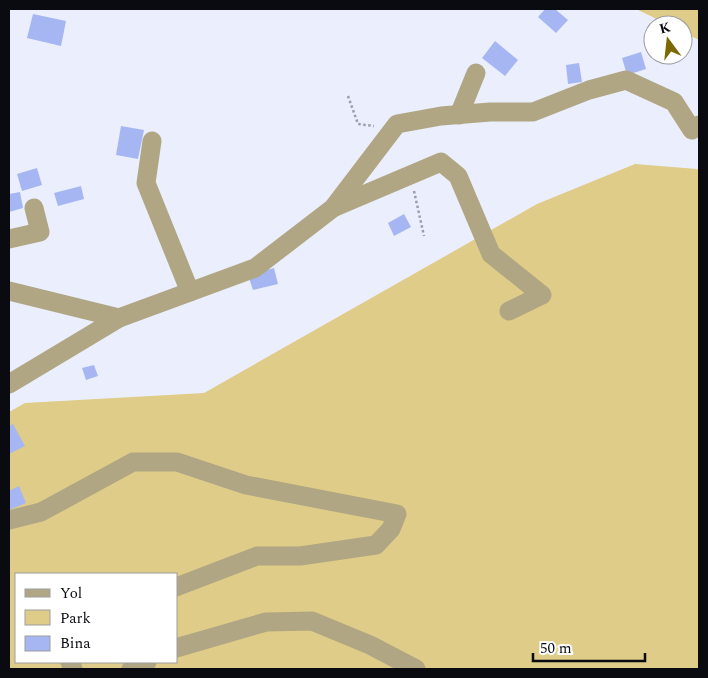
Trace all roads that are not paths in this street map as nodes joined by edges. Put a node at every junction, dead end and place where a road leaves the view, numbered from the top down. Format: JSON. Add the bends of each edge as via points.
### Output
{"nodes":[{"id":1,"x":476,"y":73,"type":"dead end"},
{"id":2,"x":459,"y":115,"type":"junction"},
{"id":3,"x":699,"y":125,"type":"edge"},
{"id":4,"x":152,"y":141,"type":"dead end"},
{"id":5,"x":34,"y":208,"type":"dead end"},
{"id":6,"x":333,"y":208,"type":"junction"},
{"id":7,"x":9,"y":239,"type":"edge"},
{"id":8,"x":9,"y":291,"type":"edge"},
{"id":9,"x":190,"y":292,"type":"junction"},
{"id":10,"x":509,"y":311,"type":"dead end"},
{"id":11,"x":118,"y":318,"type":"junction"},
{"id":12,"x":9,"y":384,"type":"edge"},
{"id":13,"x":9,"y":520,"type":"edge"},
{"id":14,"x":178,"y":585,"type":"edge"},
{"id":15,"x":178,"y":647,"type":"edge"},
{"id":16,"x":145,"y":663,"type":"edge"},
{"id":17,"x":131,"y":669,"type":"edge"},
{"id":18,"x":416,"y":669,"type":"edge"}],
"edges":[{"from":1,"to":2,"type":"street"},
{"from":2,"to":3,"type":"street","via":[[533,112],[589,90],[626,80],[674,102],[692,130]]},
{"from":2,"to":6,"type":"street","via":[[397,124]]},
{"from":4,"to":9,"type":"street","via":[[146,183]]},
{"from":5,"to":7,"type":"street","via":[[40,232]]},
{"from":6,"to":9,"type":"street","via":[[255,268]]},
{"from":6,"to":10,"type":"street","via":[[441,162],[458,176],[491,254],[542,295]]},
{"from":8,"to":11,"type":"street"},
{"from":9,"to":11,"type":"street"},
{"from":11,"to":12,"type":"street"},
{"from":13,"to":14,"type":"street","via":[[41,512],[134,462],[177,462],[246,485],[397,514],[391,529],[376,545],[300,556],[257,556]]},
{"from":15,"to":18,"type":"street","via":[[266,622],[312,621],[370,645]]},
{"from":16,"to":17,"type":"street"}]}
